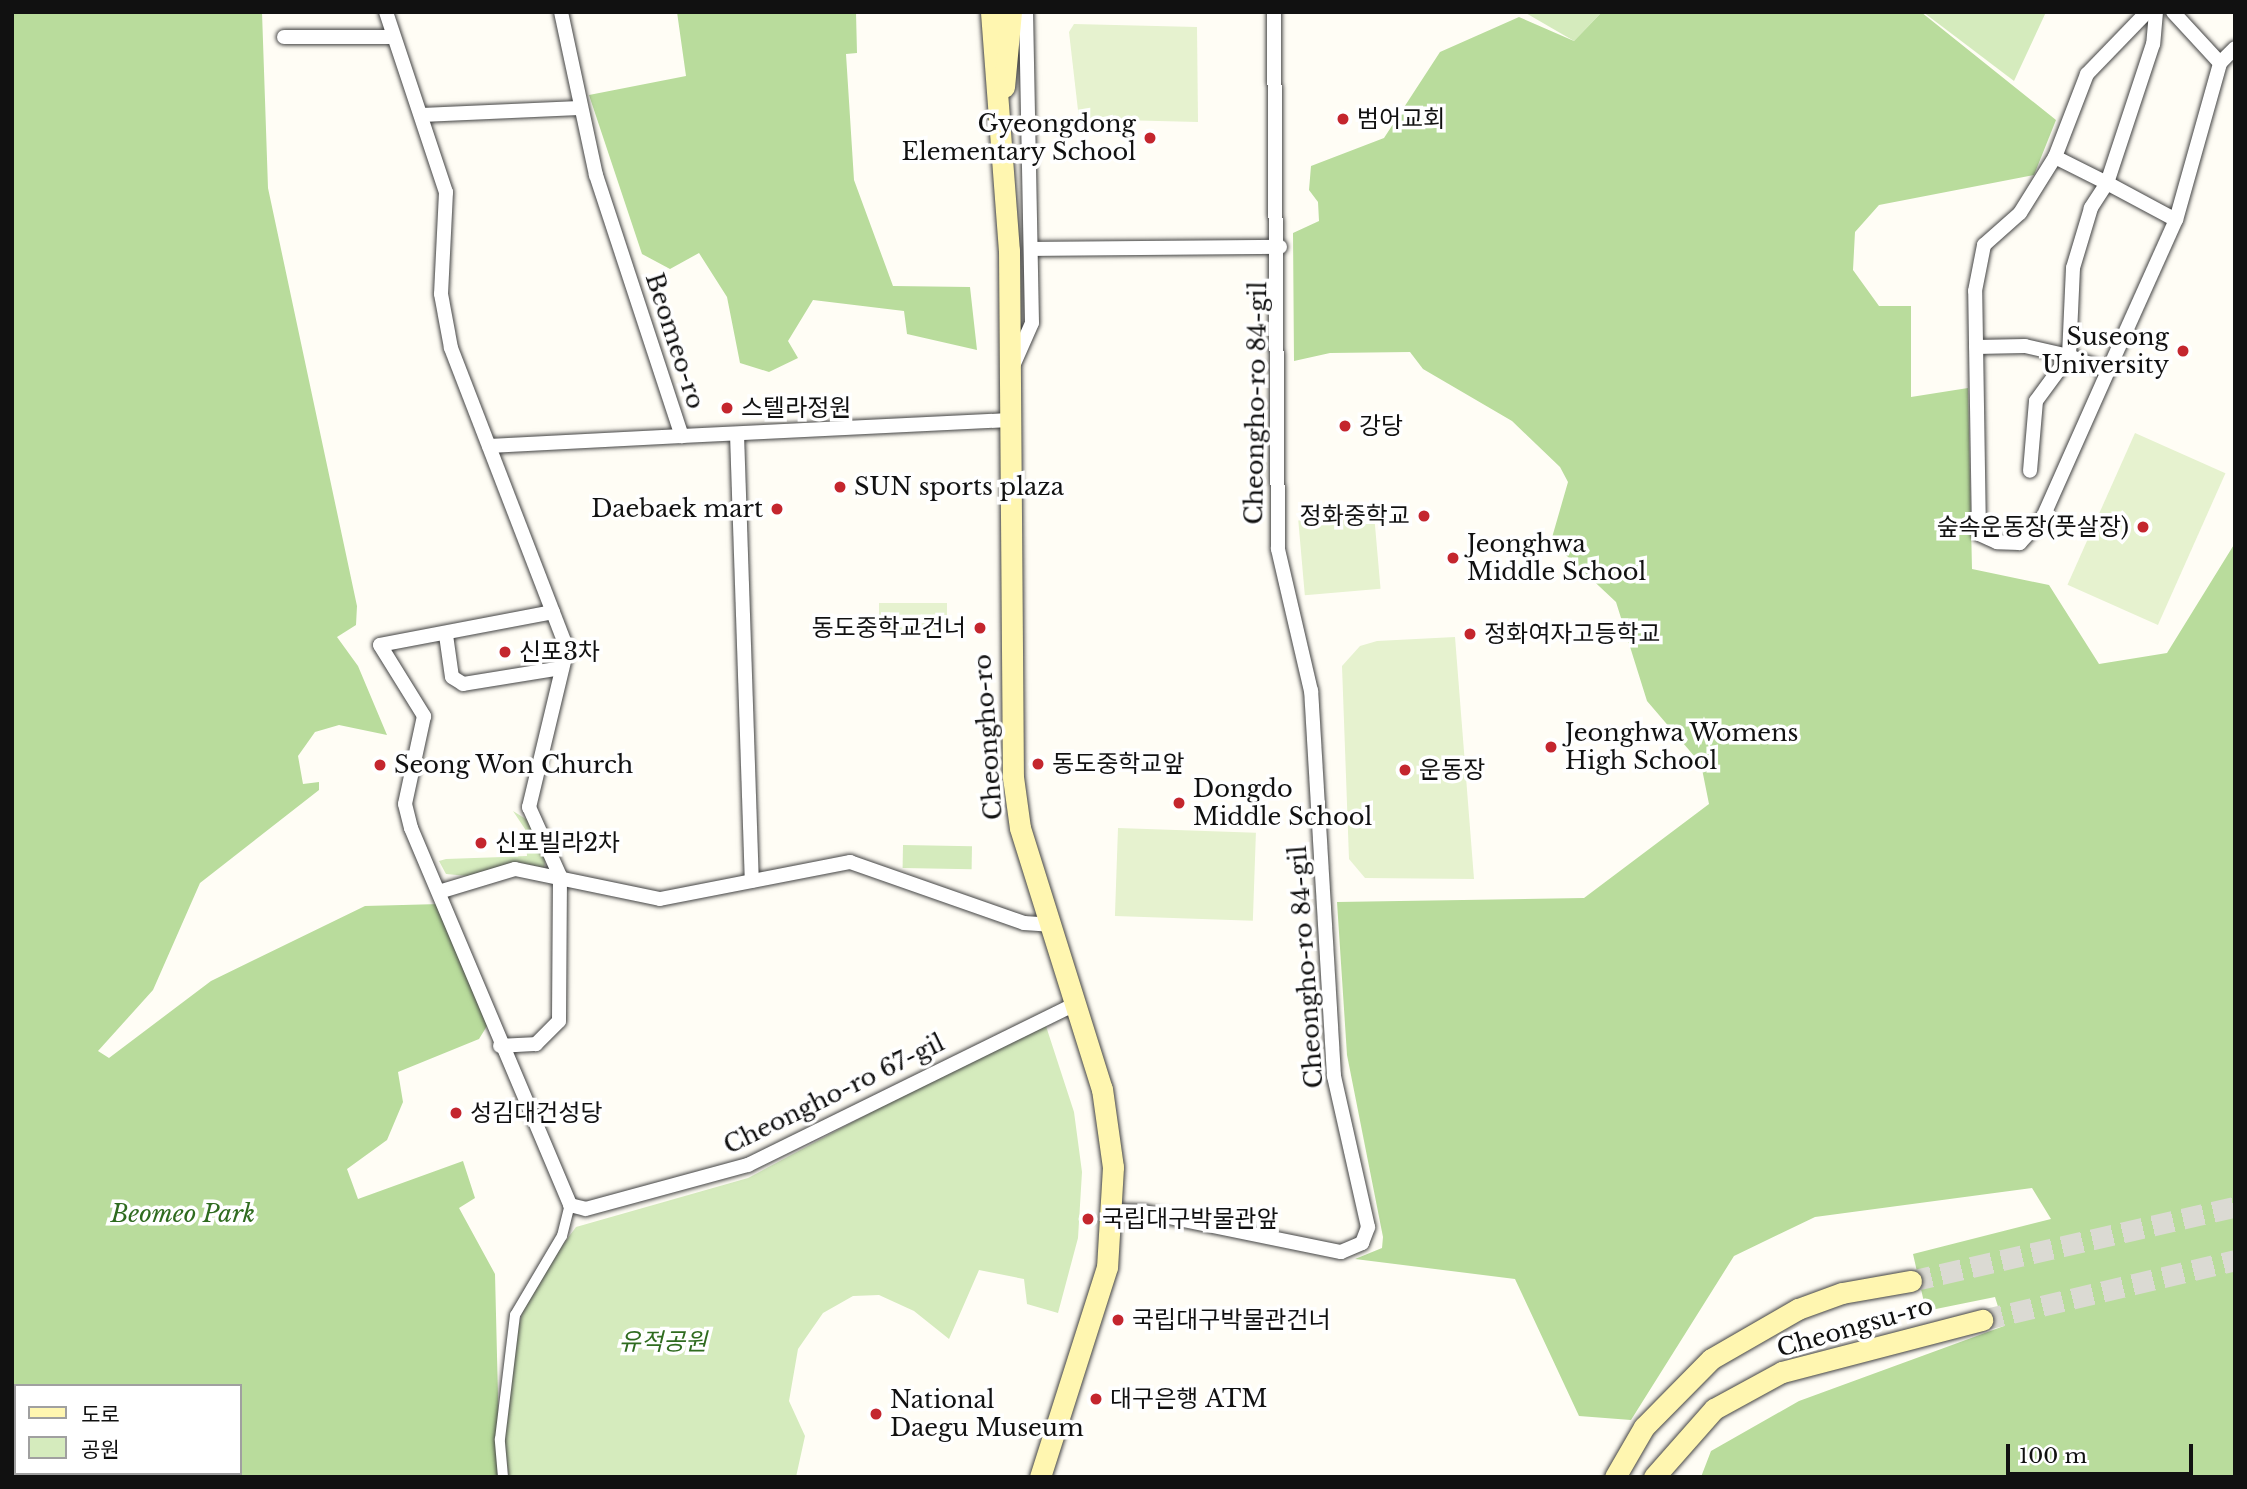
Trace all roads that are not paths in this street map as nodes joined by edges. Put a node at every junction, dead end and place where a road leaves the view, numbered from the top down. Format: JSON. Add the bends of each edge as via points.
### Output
{"nodes":[{"id":1,"x":386,"y":12,"type":"edge"},
{"id":2,"x":561,"y":12,"type":"edge"},
{"id":3,"x":991,"y":12,"type":"edge"},
{"id":4,"x":1011,"y":12,"type":"edge"},
{"id":5,"x":1026,"y":12,"type":"edge"},
{"id":6,"x":1274,"y":12,"type":"edge"},
{"id":7,"x":2147,"y":12,"type":"edge"},
{"id":8,"x":2156,"y":12,"type":"edge"},
{"id":9,"x":2173,"y":12,"type":"edge"},
{"id":10,"x":284,"y":37,"type":"dead end"},
{"id":11,"x":392,"y":37,"type":"junction"},
{"id":12,"x":2235,"y":48,"type":"edge"},
{"id":13,"x":2220,"y":63,"type":"junction"},
{"id":14,"x":1002,"y":96,"type":"junction"},
{"id":15,"x":578,"y":108,"type":"junction"},
{"id":16,"x":423,"y":115,"type":"junction"},
{"id":17,"x":2054,"y":157,"type":"junction"},
{"id":18,"x":2107,"y":183,"type":"junction"},
{"id":19,"x":2176,"y":220,"type":"junction"},
{"id":20,"x":1280,"y":247,"type":"junction"},
{"id":21,"x":1032,"y":249,"type":"junction"},
{"id":22,"x":1976,"y":347,"type":"junction"},
{"id":23,"x":2069,"y":356,"type":"junction"},
{"id":24,"x":1011,"y":370,"type":"junction"},
{"id":25,"x":2108,"y":371,"type":"junction"},
{"id":26,"x":1009,"y":420,"type":"junction"},
{"id":27,"x":737,"y":434,"type":"junction"},
{"id":28,"x":682,"y":436,"type":"junction"},
{"id":29,"x":489,"y":446,"type":"junction"},
{"id":30,"x":2029,"y":471,"type":"dead end"},
{"id":31,"x":553,"y":612,"type":"junction"},
{"id":32,"x":446,"y":635,"type":"junction"},
{"id":33,"x":562,"y":668,"type":"junction"},
{"id":34,"x":560,"y":876,"type":"junction"},
{"id":35,"x":752,"y":881,"type":"junction"},
{"id":36,"x":442,"y":891,"type":"junction"},
{"id":37,"x":1050,"y":925,"type":"junction"},
{"id":38,"x":1074,"y":1004,"type":"junction"},
{"id":39,"x":500,"y":1046,"type":"junction"},
{"id":40,"x":570,"y":1205,"type":"junction"},
{"id":41,"x":1113,"y":1212,"type":"junction"},
{"id":42,"x":1911,"y":1281,"type":"tunnel mouth"},
{"id":43,"x":1982,"y":1320,"type":"tunnel mouth"},
{"id":44,"x":503,"y":1477,"type":"edge"},
{"id":45,"x":1040,"y":1477,"type":"edge"},
{"id":46,"x":1615,"y":1477,"type":"edge"},
{"id":47,"x":1654,"y":1477,"type":"edge"}],
"edges":[{"from":1,"to":11,"type":"street"},
{"from":2,"to":15,"type":"street","name":"Beomeo-ro"},
{"from":3,"to":14,"type":"main road","name":"Cheongho-ro"},
{"from":4,"to":14,"type":"main road","name":"Cheongho-ro","via":[[1012,51]]},
{"from":5,"to":21,"type":"street"},
{"from":6,"to":20,"type":"street","name":"Cheongho-ro 84-gil"},
{"from":7,"to":17,"type":"street","via":[[2087,74]]},
{"from":8,"to":18,"type":"street","via":[[2154,44]]},
{"from":9,"to":13,"type":"street"},
{"from":10,"to":11,"type":"street"},
{"from":11,"to":16,"type":"street"},
{"from":12,"to":13,"type":"street"},
{"from":13,"to":19,"type":"street"},
{"from":14,"to":24,"type":"main road","name":"Cheongho-ro"},
{"from":15,"to":16,"type":"street"},
{"from":15,"to":28,"type":"street","name":"Beomeo-ro"},
{"from":16,"to":29,"type":"street","via":[[446,192],[443,307]]},
{"from":17,"to":18,"type":"street"},
{"from":17,"to":22,"type":"street","via":[[2020,213],[1984,245],[1975,291]]},
{"from":18,"to":19,"type":"street"},
{"from":18,"to":23,"type":"street","via":[[2091,208],[2073,268]]},
{"from":19,"to":25,"type":"street"},
{"from":20,"to":21,"type":"street"},
{"from":20,"to":41,"type":"street","name":"Cheongho-ro 84-gil","via":[[1278,549],[1311,691],[1334,1076],[1367,1234],[1341,1252],[1144,1212]]},
{"from":21,"to":24,"type":"street","via":[[1032,323]]},
{"from":22,"to":23,"type":"street","via":[[2025,346]]},
{"from":22,"to":25,"type":"street","via":[[1979,534],[1997,542],[2020,543],[2042,519]]},
{"from":23,"to":25,"type":"street"},
{"from":23,"to":30,"type":"street","via":[[2036,401]]},
{"from":24,"to":26,"type":"main road","name":"Cheongho-ro"},
{"from":26,"to":27,"type":"street","name":"Beomeo-ro"},
{"from":26,"to":37,"type":"main road","name":"Cheongho-ro","via":[[1013,777],[1020,828]]},
{"from":27,"to":28,"type":"street","name":"Beomeo-ro"},
{"from":27,"to":35,"type":"street"},
{"from":28,"to":29,"type":"street"},
{"from":29,"to":31,"type":"street"},
{"from":31,"to":32,"type":"street"},
{"from":31,"to":33,"type":"street","via":[[567,649]]},
{"from":32,"to":33,"type":"street","via":[[453,677],[463,684]]},
{"from":32,"to":36,"type":"street","via":[[380,646],[424,716],[405,804]]},
{"from":33,"to":34,"type":"street","via":[[529,807]]},
{"from":34,"to":35,"type":"street","via":[[660,899]]},
{"from":34,"to":36,"type":"street","via":[[515,869]]},
{"from":34,"to":39,"type":"street","via":[[558,1028],[536,1044]]},
{"from":35,"to":37,"type":"street","via":[[850,862],[1024,923]]},
{"from":36,"to":39,"type":"street"},
{"from":37,"to":38,"type":"main road","name":"Cheongho-ro"},
{"from":38,"to":40,"type":"street","name":"Cheongho-ro 67-gil","via":[[748,1165],[586,1209]]},
{"from":38,"to":41,"type":"main road","name":"Cheongho-ro","via":[[1110,1127]]},
{"from":39,"to":40,"type":"street"},
{"from":40,"to":44,"type":"street","via":[[562,1236],[514,1315],[499,1443]]},
{"from":41,"to":45,"type":"main road","name":"Cheongho-ro","via":[[1107,1268]]},
{"from":42,"to":46,"type":"main road","name":"Cheongsu-ro","via":[[1842,1293],[1798,1309],[1711,1359],[1651,1417]]},
{"from":43,"to":47,"type":"main road","name":"Cheongsu-ro","via":[[1782,1373],[1714,1409]]}]}
